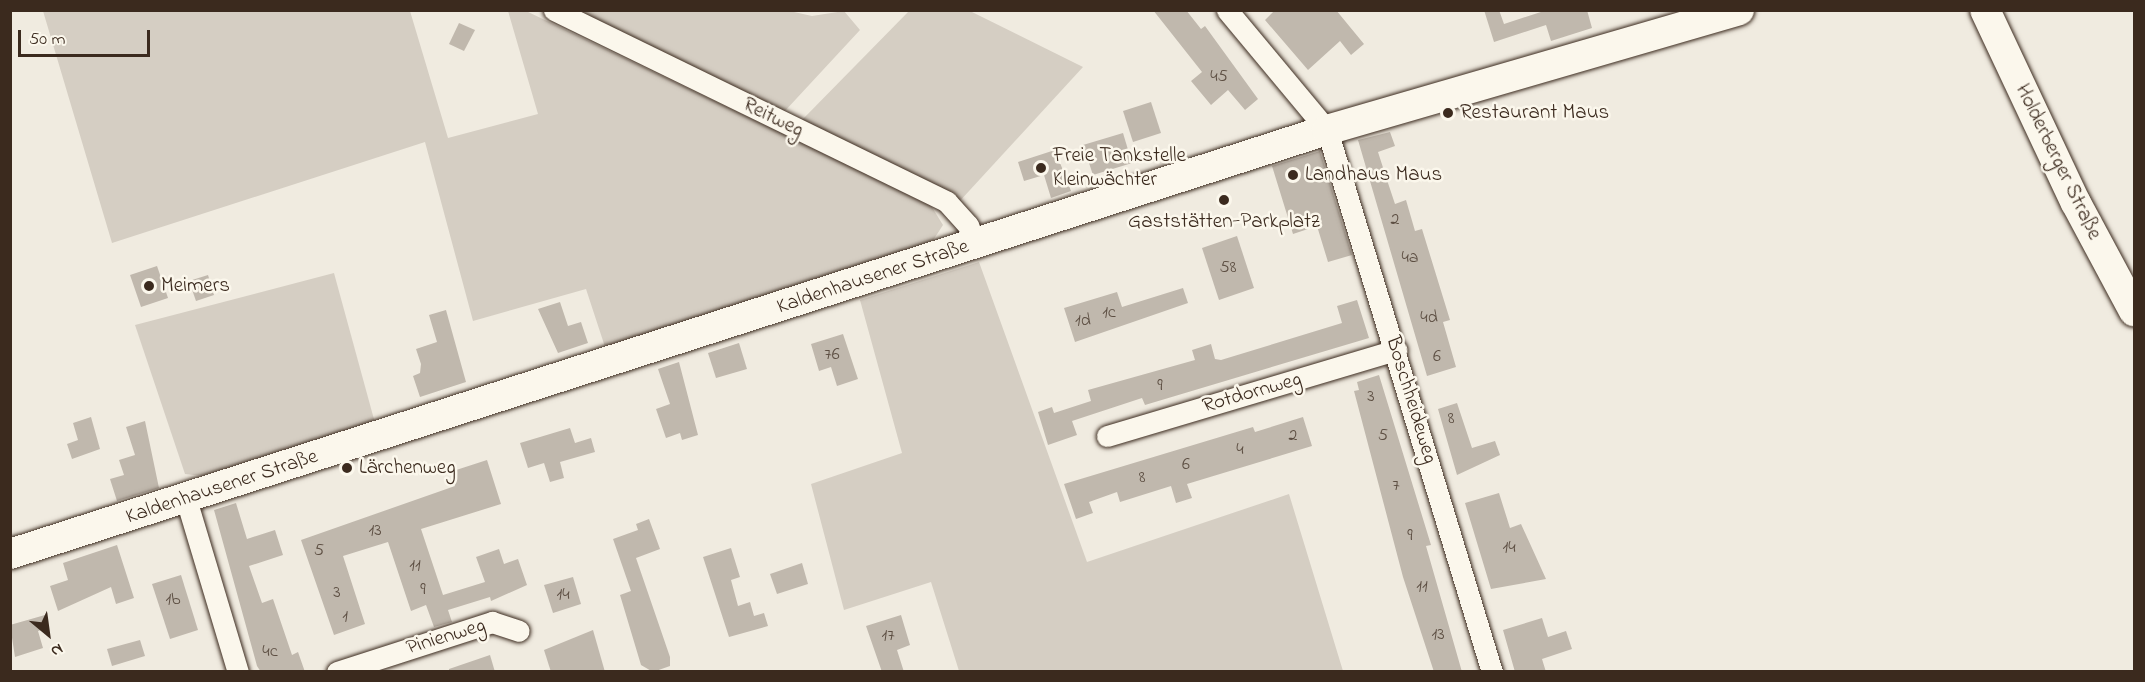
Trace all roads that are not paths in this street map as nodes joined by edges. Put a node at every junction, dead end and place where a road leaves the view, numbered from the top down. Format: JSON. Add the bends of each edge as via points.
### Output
{"nodes":[{"id":1,"x":554,"y":10,"type":"edge"},
{"id":2,"x":1227,"y":10,"type":"edge"},
{"id":3,"x":1739,"y":10,"type":"edge"},
{"id":4,"x":1985,"y":10,"type":"edge"},
{"id":5,"x":1327,"y":130,"type":"junction"},
{"id":6,"x":975,"y":243,"type":"junction"},
{"id":7,"x":2134,"y":311,"type":"edge"},
{"id":8,"x":1396,"y":350,"type":"junction"},
{"id":9,"x":1107,"y":436,"type":"dead end"},
{"id":10,"x":186,"y":498,"type":"junction"},
{"id":11,"x":10,"y":554,"type":"edge"},
{"id":12,"x":519,"y":632,"type":"dead end"},
{"id":13,"x":238,"y":672,"type":"edge"},
{"id":14,"x":337,"y":672,"type":"edge"},
{"id":15,"x":1492,"y":672,"type":"edge"}],
"edges":[{"from":1,"to":6,"type":"street","name":"Reitweg","via":[[947,202],[968,225]]},
{"from":2,"to":5,"type":"street"},
{"from":3,"to":5,"type":"main road","name":"Kaldenhausener Straße"},
{"from":4,"to":7,"type":"main road","name":"Holderberger Straße","via":[[2076,203]]},
{"from":5,"to":6,"type":"main road","name":"Kaldenhausener Straße"},
{"from":5,"to":8,"type":"street","name":"Boschheideweg"},
{"from":6,"to":10,"type":"main road","name":"Kaldenhausener Straße"},
{"from":8,"to":9,"type":"street","name":"Rotdornweg"},
{"from":8,"to":15,"type":"street","name":"Boschheideweg"},
{"from":10,"to":11,"type":"main road","name":"Kaldenhausener Straße"},
{"from":10,"to":13,"type":"street"},
{"from":12,"to":14,"type":"street","name":"Pinienweg","via":[[492,622]]}]}
